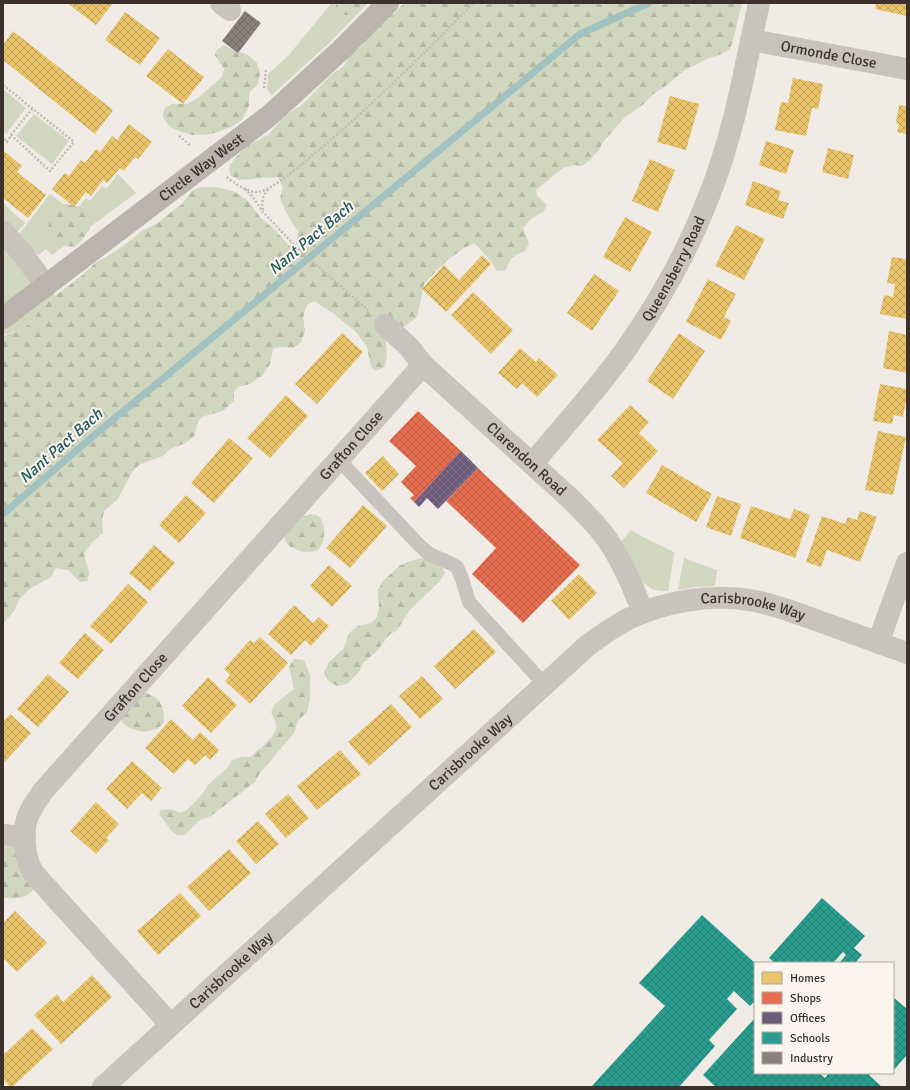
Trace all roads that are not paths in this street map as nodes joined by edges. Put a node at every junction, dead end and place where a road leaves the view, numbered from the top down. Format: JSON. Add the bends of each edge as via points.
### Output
{"nodes":[{"id":1,"x":388,"y":3,"type":"edge"},
{"id":2,"x":759,"y":3,"type":"edge"},
{"id":3,"x":751,"y":40,"type":"junction"},
{"id":4,"x":907,"y":69,"type":"edge"},
{"id":5,"x":3,"y":232,"type":"edge"},
{"id":6,"x":46,"y":286,"type":"junction"},
{"id":7,"x":3,"y":318,"type":"edge"},
{"id":8,"x":385,"y":325,"type":"road end"},
{"id":9,"x":423,"y":365,"type":"junction"},
{"id":10,"x":339,"y":460,"type":"junction"},
{"id":11,"x":532,"y":464,"type":"junction"},
{"id":12,"x":907,"y":563,"type":"edge"},
{"id":13,"x":643,"y":613,"type":"junction"},
{"id":14,"x":878,"y":643,"type":"junction"},
{"id":15,"x":907,"y":653,"type":"edge"},
{"id":16,"x":544,"y":685,"type":"junction"},
{"id":17,"x":3,"y":835,"type":"edge"},
{"id":18,"x":25,"y":837,"type":"junction"},
{"id":19,"x":171,"y":1025,"type":"junction"},
{"id":20,"x":103,"y":1087,"type":"edge"}],
"edges":[{"from":1,"to":6,"type":"street","name":"Circle Way West","via":[[269,116]]},
{"from":2,"to":3,"type":"street","name":"Queensberry Road"},
{"from":3,"to":4,"type":"street","name":"Ormonde Close"},
{"from":3,"to":11,"type":"street","name":"Queensberry Road","via":[[738,102],[718,172],[690,240],[661,295],[623,352],[596,389]]},
{"from":5,"to":6,"type":"street"},
{"from":6,"to":7,"type":"street","name":"Circle Way West"},
{"from":8,"to":9,"type":"street","name":"Clarendon Road","via":[[409,347]]},
{"from":9,"to":10,"type":"street","name":"Grafton Close"},
{"from":9,"to":11,"type":"street","name":"Clarendon Road"},
{"from":10,"to":16,"type":"lane","via":[[429,554],[457,566],[469,602]]},
{"from":10,"to":18,"type":"street","name":"Grafton Close","via":[[44,790],[27,818]]},
{"from":11,"to":13,"type":"street","name":"Clarendon Road","via":[[574,502],[604,536],[624,567]]},
{"from":12,"to":14,"type":"street"},
{"from":13,"to":14,"type":"street","name":"Carisbrooke Way","via":[[688,600],[729,598],[754,601]]},
{"from":13,"to":16,"type":"street","name":"Carisbrooke Way","via":[[622,623],[587,646]]},
{"from":14,"to":15,"type":"street","name":"Carisbrooke Way"},
{"from":16,"to":19,"type":"street","name":"Carisbrooke Way"},
{"from":17,"to":18,"type":"street"},
{"from":18,"to":19,"type":"street","name":"Grafton Close","via":[[26,859],[33,872]]},
{"from":19,"to":20,"type":"street","name":"Carisbrooke Way"}]}
